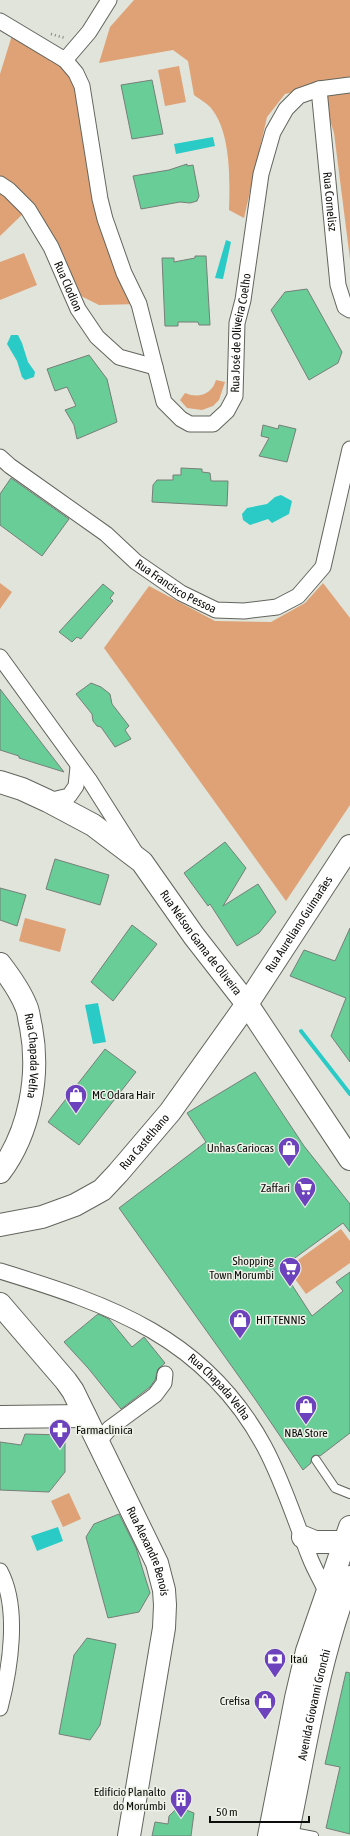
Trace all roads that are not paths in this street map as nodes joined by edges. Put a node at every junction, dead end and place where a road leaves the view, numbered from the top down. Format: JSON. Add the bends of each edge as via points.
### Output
{"nodes":[{"id":1,"x":109,"y":0,"type":"edge"},
{"id":2,"x":0,"y":21,"type":"edge"},
{"id":3,"x":64,"y":60,"type":"junction"},
{"id":4,"x":350,"y":86,"type":"edge"},
{"id":5,"x":319,"y":89,"type":"junction"},
{"id":6,"x":0,"y":184,"type":"edge"},
{"id":7,"x":350,"y":310,"type":"edge"},
{"id":8,"x":155,"y":367,"type":"junction"},
{"id":9,"x":350,"y":449,"type":"edge"},
{"id":10,"x":0,"y":457,"type":"edge"},
{"id":11,"x":0,"y":657,"type":"edge"},
{"id":12,"x":78,"y":767,"type":"junction"},
{"id":13,"x":0,"y":782,"type":"edge"},
{"id":14,"x":48,"y":801,"type":"junction"},
{"id":15,"x":350,"y":846,"type":"edge"},
{"id":16,"x":142,"y":862,"type":"junction"},
{"id":17,"x":0,"y":964,"type":"edge"},
{"id":18,"x":247,"y":1004,"type":"junction"},
{"id":19,"x":350,"y":1159,"type":"edge"},
{"id":20,"x":0,"y":1172,"type":"edge"},
{"id":21,"x":0,"y":1225,"type":"edge"},
{"id":22,"x":0,"y":1271,"type":"edge"},
{"id":23,"x":0,"y":1304,"type":"edge"},
{"id":24,"x":165,"y":1374,"type":"dead end"},
{"id":25,"x":85,"y":1416,"type":"junction"},
{"id":26,"x":0,"y":1417,"type":"edge"},
{"id":27,"x":98,"y":1442,"type":"junction"},
{"id":28,"x":316,"y":1460,"type":"dead end"},
{"id":29,"x":350,"y":1494,"type":"edge"},
{"id":30,"x":347,"y":1534,"type":"edge"},
{"id":31,"x":303,"y":1537,"type":"junction"},
{"id":32,"x":0,"y":1572,"type":"edge"},
{"id":33,"x":350,"y":1577,"type":"edge"},
{"id":34,"x":332,"y":1599,"type":"junction"},
{"id":35,"x":0,"y":1708,"type":"edge"},
{"id":36,"x":281,"y":1834,"type":"edge"},
{"id":37,"x":129,"y":1836,"type":"edge"},
{"id":38,"x":314,"y":1836,"type":"edge"}],
"edges":[{"from":1,"to":3,"type":"street","via":[[89,32]]},
{"from":2,"to":3,"type":"street","name":"Rua José de Oliveira Coelho"},
{"from":3,"to":8,"type":"street","name":"Rua José de Oliveira Coelho","via":[[76,73],[82,86],[109,235],[139,304]]},
{"from":4,"to":5,"type":"street","name":"Rua José de Oliveira Coelho"},
{"from":5,"to":7,"type":"street","name":"Rua Cornelisz","via":[[338,285],[345,307]]},
{"from":5,"to":8,"type":"street","name":"Rua José de Oliveira Coelho","via":[[299,96],[286,109],[273,132],[261,174],[238,323],[235,396],[232,404],[213,424],[190,424],[181,420],[164,402]]},
{"from":6,"to":8,"type":"street","name":"Rua Clodion","via":[[28,209],[51,247],[78,309],[97,337],[119,357]]},
{"from":9,"to":10,"type":"street","name":"Rua Francisco Pessoa","via":[[323,567],[298,596],[277,607],[244,611],[216,610],[181,593],[136,562],[106,534]]},
{"from":11,"to":12,"type":"street"},
{"from":12,"to":14,"type":"street","via":[[76,786],[69,796]]},
{"from":12,"to":16,"type":"street","via":[[90,781]]},
{"from":13,"to":14,"type":"street","name":"Rua Nélson Gama de Oliveira"},
{"from":14,"to":16,"type":"street","name":"Rua Nélson Gama de Oliveira","via":[[92,825]]},
{"from":15,"to":18,"type":"street","name":"Rua Aureliano Guimarães"},
{"from":16,"to":18,"type":"street","name":"Rua Nélson Gama de Oliveira","via":[[194,936]]},
{"from":17,"to":20,"type":"street","name":"Rua Chapada Velha","via":[[27,1006],[33,1037],[35,1070],[26,1122]]},
{"from":18,"to":19,"type":"street","name":"Rua Nélson Gama de Oliveira"},
{"from":18,"to":21,"type":"street","name":"Rua Castelhano","via":[[170,1112],[102,1190],[75,1205],[42,1217]]},
{"from":22,"to":31,"type":"street","name":"Rua Chapada Velha","via":[[63,1290],[136,1321],[189,1354],[236,1402],[264,1446]]},
{"from":23,"to":25,"type":"street","name":"Rua Alexandre Benois","via":[[66,1381]]},
{"from":24,"to":27,"type":"street","via":[[164,1383],[155,1395],[110,1428]]},
{"from":25,"to":26,"type":"street"},
{"from":25,"to":27,"type":"street","name":"Rua Alexandre Benois"},
{"from":27,"to":37,"type":"street","name":"Rua Alexandre Benois","via":[[157,1563],[164,1590],[165,1605],[158,1668]]},
{"from":28,"to":29,"type":"lane","via":[[335,1488]]},
{"from":30,"to":31,"type":"street","via":[[315,1542]]},
{"from":30,"to":34,"type":"street","name":"Avenida Giovanni Gronchi"},
{"from":31,"to":34,"type":"street","name":"Rua Chapada Velha","via":[[310,1558]]},
{"from":32,"to":35,"type":"street","via":[[7,1588],[12,1634]]},
{"from":33,"to":34,"type":"street","name":"Avenida Giovanni Gronchi"},
{"from":34,"to":36,"type":"street","name":"Avenida Giovanni Gronchi","via":[[308,1650],[296,1698]]},
{"from":36,"to":38,"type":"lane"}]}
